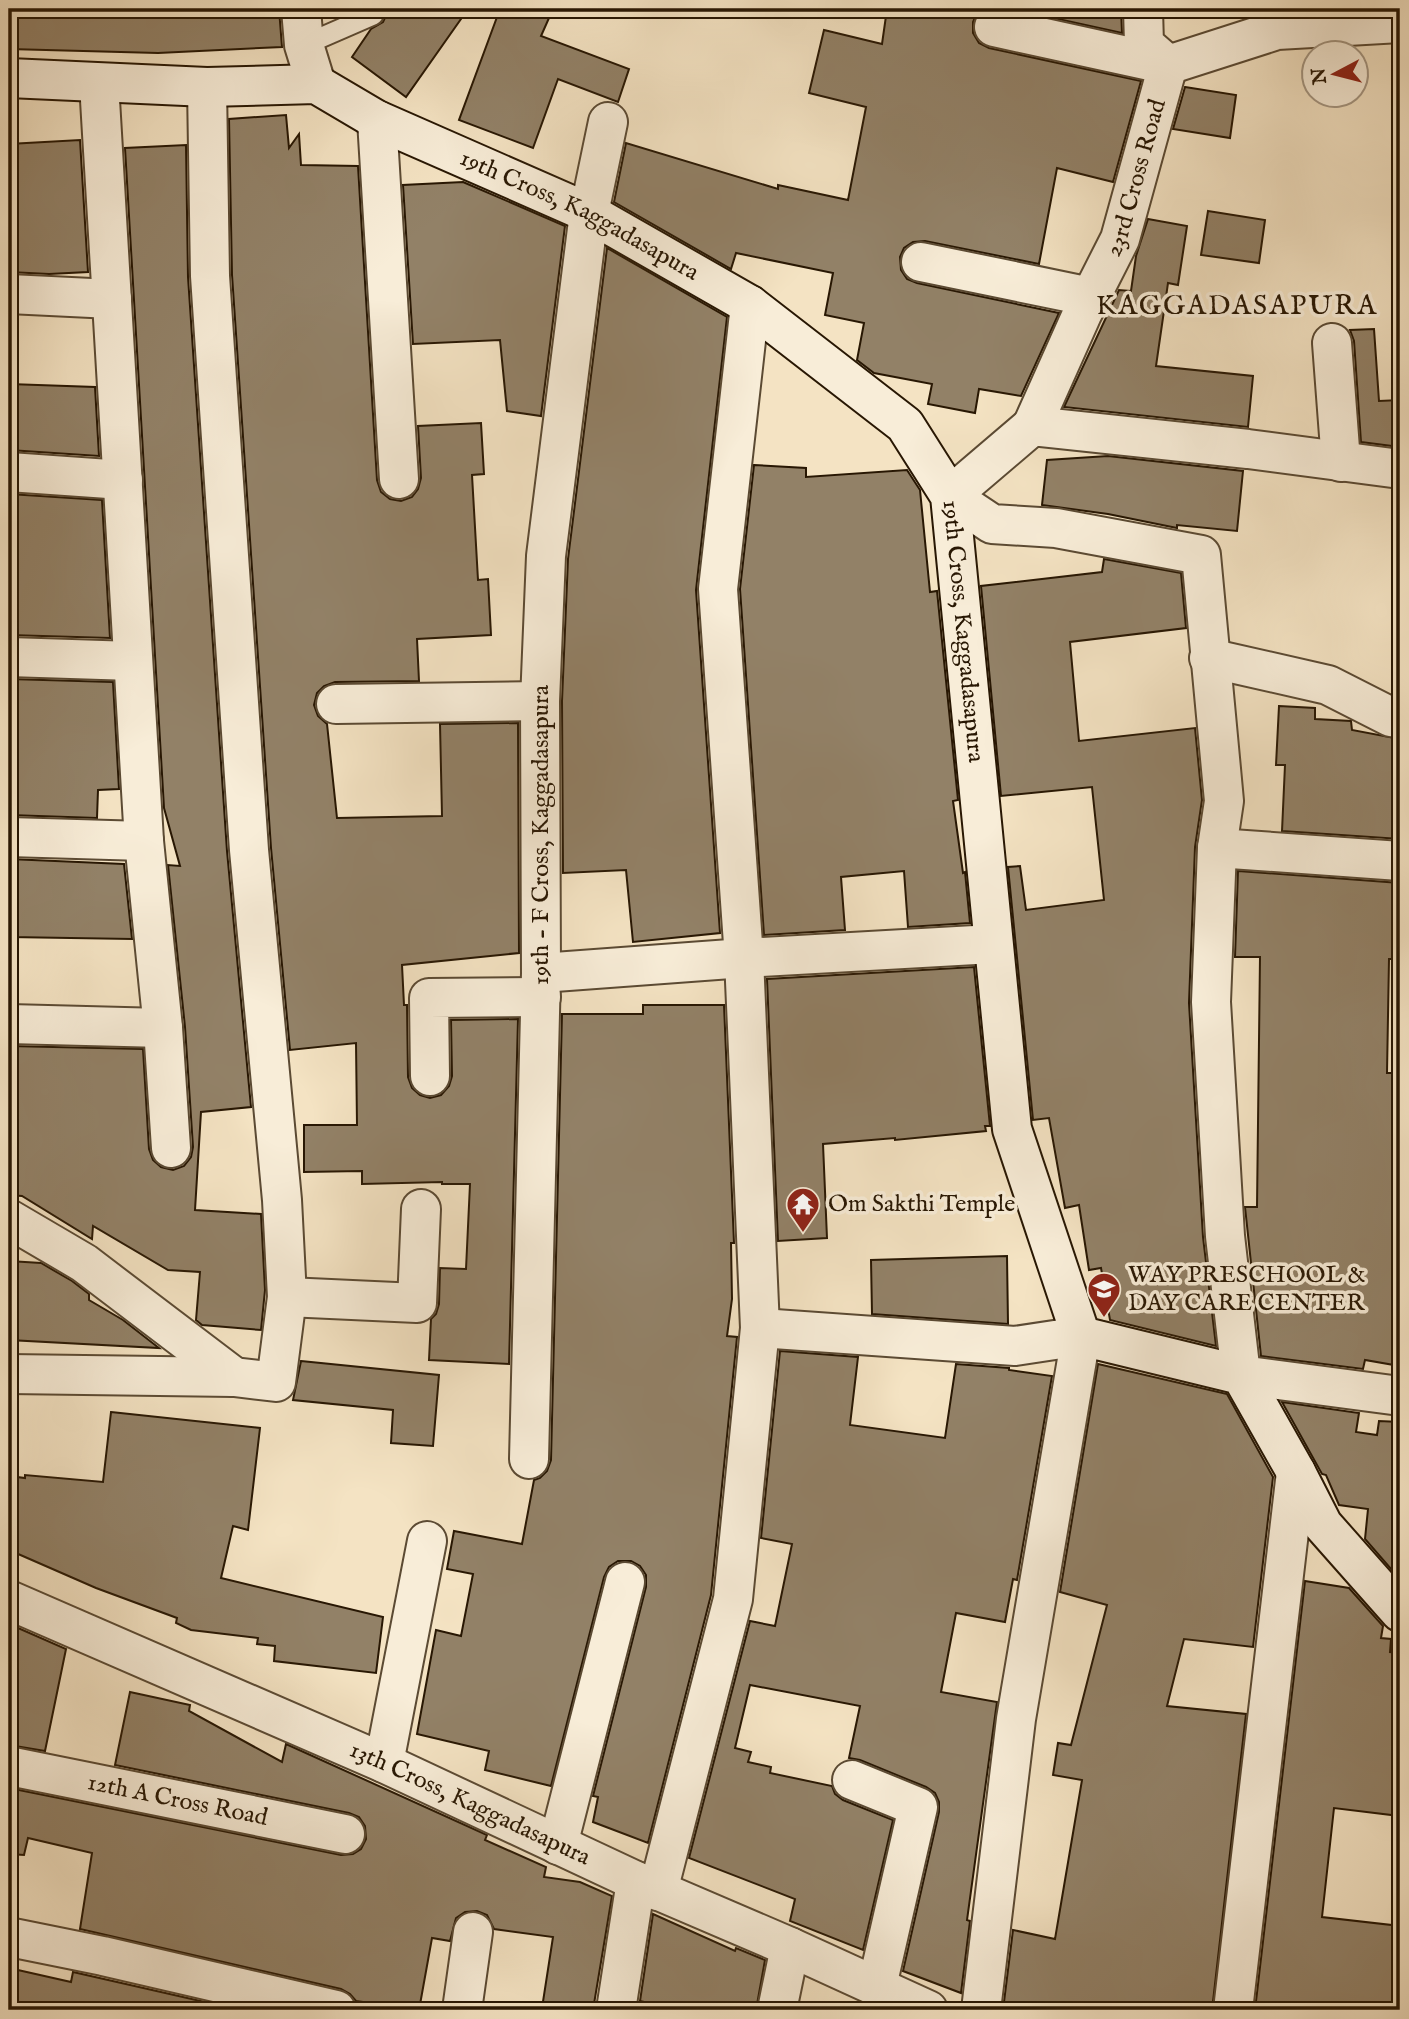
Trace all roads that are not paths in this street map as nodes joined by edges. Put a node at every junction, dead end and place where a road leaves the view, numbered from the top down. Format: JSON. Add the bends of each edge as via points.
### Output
{"nodes":[{"id":1,"x":377,"y":9,"type":"edge"},
{"id":2,"x":1143,"y":9,"type":"edge"},
{"id":3,"x":1276,"y":19,"type":"edge"},
{"id":4,"x":1400,"y":23,"type":"edge"},
{"id":5,"x":302,"y":27,"type":"edge"},
{"id":6,"x":994,"y":27,"type":"dead end"},
{"id":7,"x":1168,"y":65,"type":"junction"},
{"id":8,"x":9,"y":78,"type":"edge"},
{"id":9,"x":99,"y":83,"type":"junction"},
{"id":10,"x":316,"y":84,"type":"junction"},
{"id":11,"x":207,"y":87,"type":"junction"},
{"id":12,"x":377,"y":120,"type":"junction"},
{"id":13,"x":608,"y":122,"type":"dead end"},
{"id":14,"x":589,"y":213,"type":"junction"},
{"id":15,"x":921,"y":262,"type":"dead end"},
{"id":16,"x":9,"y":294,"type":"edge"},
{"id":17,"x":1091,"y":297,"type":"junction"},
{"id":18,"x":111,"y":299,"type":"junction"},
{"id":19,"x":750,"y":304,"type":"junction"},
{"id":20,"x":1332,"y":344,"type":"dead end"},
{"id":21,"x":1032,"y":426,"type":"junction"},
{"id":22,"x":1341,"y":462,"type":"junction"},
{"id":23,"x":1400,"y":469,"type":"edge"},
{"id":24,"x":9,"y":472,"type":"edge"},
{"id":25,"x":399,"y":479,"type":"dead end"},
{"id":26,"x":123,"y":480,"type":"junction"},
{"id":27,"x":950,"y":496,"type":"junction"},
{"id":28,"x":9,"y":657,"type":"edge"},
{"id":29,"x":1209,"y":658,"type":"junction"},
{"id":30,"x":133,"y":661,"type":"junction"},
{"id":31,"x":540,"y":701,"type":"junction"},
{"id":32,"x":336,"y":704,"type":"dead end"},
{"id":33,"x":1400,"y":718,"type":"edge"},
{"id":34,"x":9,"y":837,"type":"edge"},
{"id":35,"x":144,"y":841,"type":"junction"},
{"id":36,"x":1217,"y":848,"type":"junction"},
{"id":37,"x":1400,"y":861,"type":"edge"},
{"id":38,"x":993,"y":944,"type":"junction"},
{"id":39,"x":744,"y":958,"type":"junction"},
{"id":40,"x":541,"y":985,"type":"junction"},
{"id":41,"x":9,"y":1024,"type":"edge"},
{"id":42,"x":163,"y":1028,"type":"junction"},
{"id":43,"x":430,"y":1076,"type":"dead end"},
{"id":44,"x":171,"y":1148,"type":"dead end"},
{"id":45,"x":421,"y":1209,"type":"dead end"},
{"id":46,"x":9,"y":1219,"type":"edge"},
{"id":47,"x":287,"y":1297,"type":"junction"},
{"id":48,"x":760,"y":1328,"type":"junction"},
{"id":49,"x":1081,"y":1336,"type":"junction"},
{"id":50,"x":9,"y":1374,"type":"edge"},
{"id":51,"x":1241,"y":1375,"type":"junction"},
{"id":52,"x":234,"y":1377,"type":"junction"},
{"id":53,"x":1400,"y":1396,"type":"edge"},
{"id":54,"x":529,"y":1459,"type":"dead end"},
{"id":55,"x":1296,"y":1472,"type":"junction"},
{"id":56,"x":427,"y":1541,"type":"dead end"},
{"id":57,"x":625,"y":1582,"type":"dead end"},
{"id":58,"x":9,"y":1600,"type":"edge"},
{"id":59,"x":1400,"y":1612,"type":"edge"},
{"id":60,"x":384,"y":1763,"type":"junction"},
{"id":61,"x":9,"y":1766,"type":"edge"},
{"id":62,"x":852,"y":1780,"type":"dead end"},
{"id":63,"x":345,"y":1834,"type":"dead end"},
{"id":64,"x":558,"y":1845,"type":"junction"},
{"id":65,"x":647,"y":1886,"type":"junction"},
{"id":66,"x":473,"y":1931,"type":"dead end"},
{"id":67,"x":9,"y":1937,"type":"edge"},
{"id":68,"x":790,"y":1947,"type":"junction"},
{"id":69,"x":877,"y":1986,"type":"junction"},
{"id":70,"x":336,"y":2010,"type":"edge"},
{"id":71,"x":462,"y":2010,"type":"edge"},
{"id":72,"x":616,"y":2010,"type":"edge"},
{"id":73,"x":778,"y":2010,"type":"edge"},
{"id":74,"x":928,"y":2010,"type":"edge"},
{"id":75,"x":981,"y":2010,"type":"edge"},
{"id":76,"x":1233,"y":2010,"type":"edge"}],
"edges":[{"from":1,"to":5,"type":"lane","via":[[373,15]]},
{"from":2,"to":7,"type":"street","via":[[1143,44]]},
{"from":3,"to":4,"type":"street"},
{"from":3,"to":7,"type":"street"},
{"from":5,"to":10,"type":"street"},
{"from":6,"to":7,"type":"street"},
{"from":7,"to":17,"type":"street","name":"23rd Cross Road","via":[[1120,239]]},
{"from":8,"to":9,"type":"street"},
{"from":9,"to":11,"type":"street"},
{"from":9,"to":18,"type":"street"},
{"from":10,"to":11,"type":"street"},
{"from":10,"to":12,"type":"street","name":"19th Cross, Kaggadasapura"},
{"from":11,"to":47,"type":"street","via":[[209,276],[249,850]]},
{"from":12,"to":14,"type":"street","name":"19th Cross, Kaggadasapura"},
{"from":12,"to":25,"type":"street"},
{"from":13,"to":14,"type":"street","name":"19th - F Cross, Kaggadasapura"},
{"from":14,"to":19,"type":"street","name":"19th Cross, Kaggadasapura"},
{"from":14,"to":31,"type":"street","name":"19th - F Cross, Kaggadasapura","via":[[546,556]]},
{"from":15,"to":17,"type":"street"},
{"from":16,"to":18,"type":"street"},
{"from":17,"to":21,"type":"street","name":"23rd Cross Road"},
{"from":18,"to":26,"type":"street"},
{"from":19,"to":27,"type":"street","name":"19th Cross, Kaggadasapura","via":[[905,425]]},
{"from":19,"to":39,"type":"street","via":[[718,589]]},
{"from":20,"to":22,"type":"street"},
{"from":21,"to":22,"type":"street"},
{"from":21,"to":27,"type":"street"},
{"from":22,"to":23,"type":"street"},
{"from":24,"to":26,"type":"street"},
{"from":26,"to":30,"type":"street"},
{"from":27,"to":29,"type":"street","via":[[992,524],[1056,528],[1201,555]]},
{"from":27,"to":38,"type":"street","name":"19th Cross, Kaggadasapura"},
{"from":28,"to":30,"type":"street"},
{"from":29,"to":33,"type":"street","via":[[1328,685]]},
{"from":29,"to":36,"type":"street","via":[[1224,800]]},
{"from":30,"to":35,"type":"street"},
{"from":31,"to":32,"type":"street"},
{"from":31,"to":40,"type":"street","name":"19th - F Cross, Kaggadasapura"},
{"from":34,"to":35,"type":"street"},
{"from":35,"to":42,"type":"street"},
{"from":36,"to":37,"type":"street"},
{"from":36,"to":51,"type":"street","via":[[1211,1002],[1225,1236]]},
{"from":38,"to":39,"type":"street"},
{"from":38,"to":49,"type":"street","name":"19th Cross, Kaggadasapura","via":[[1012,1129]]},
{"from":39,"to":40,"type":"street"},
{"from":39,"to":48,"type":"street"},
{"from":40,"to":43,"type":"street","via":[[429,998]]},
{"from":40,"to":54,"type":"street","name":"19th - F Cross, Kaggadasapura"},
{"from":41,"to":42,"type":"street"},
{"from":42,"to":44,"type":"street"},
{"from":45,"to":47,"type":"street","via":[[417,1303]]},
{"from":46,"to":52,"type":"street","via":[[84,1263]]},
{"from":47,"to":52,"type":"street","via":[[276,1381]]},
{"from":48,"to":49,"type":"street","via":[[1015,1346]]},
{"from":48,"to":65,"type":"street","via":[[733,1599]]},
{"from":49,"to":51,"type":"street"},
{"from":49,"to":75,"type":"street","via":[[1016,1719]]},
{"from":50,"to":52,"type":"street"},
{"from":51,"to":53,"type":"street"},
{"from":51,"to":55,"type":"street"},
{"from":55,"to":59,"type":"street","via":[[1323,1525]]},
{"from":55,"to":76,"type":"street"},
{"from":56,"to":60,"type":"street"},
{"from":57,"to":64,"type":"street"},
{"from":58,"to":60,"type":"street","name":"13th Cross, Kaggadasapura"},
{"from":60,"to":64,"type":"street","name":"13th Cross, Kaggadasapura"},
{"from":61,"to":63,"type":"street","name":"12th A Cross Road"},
{"from":62,"to":69,"type":"street","via":[[918,1807]]},
{"from":64,"to":65,"type":"street","name":"13th Cross, Kaggadasapura"},
{"from":65,"to":68,"type":"street","name":"13th Cross, Kaggadasapura"},
{"from":65,"to":72,"type":"street"},
{"from":66,"to":71,"type":"street"},
{"from":67,"to":70,"type":"street"},
{"from":68,"to":69,"type":"street","name":"13th Cross, Kaggadasapura"},
{"from":68,"to":73,"type":"street"},
{"from":69,"to":74,"type":"street","name":"13th Cross, Kaggadasapura"}]}
